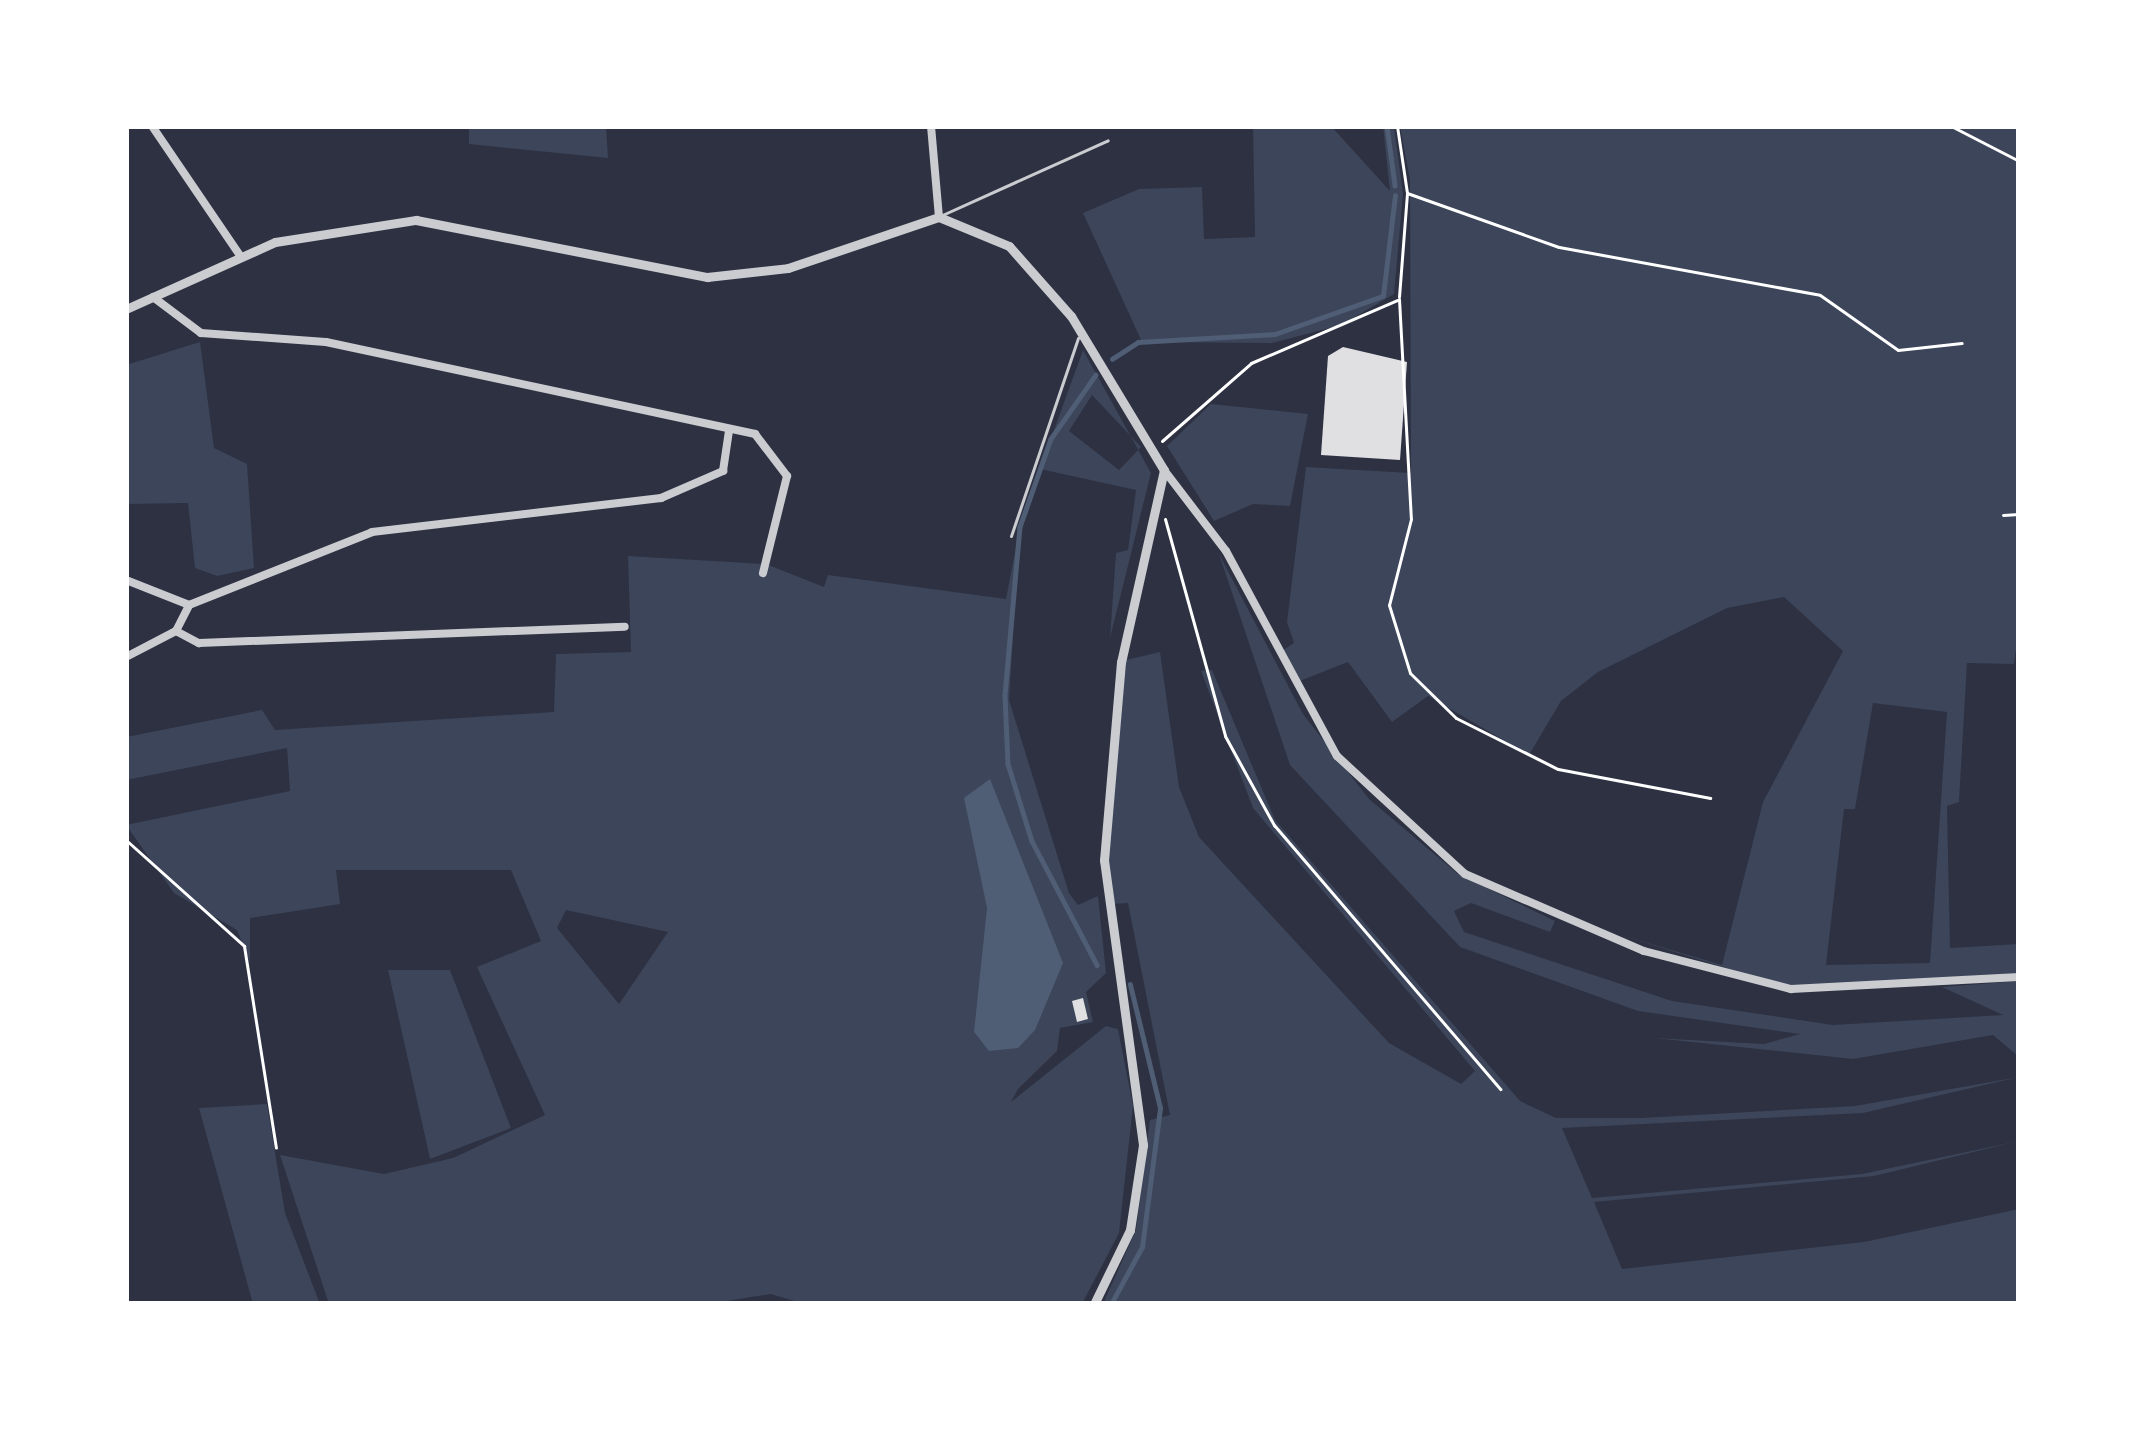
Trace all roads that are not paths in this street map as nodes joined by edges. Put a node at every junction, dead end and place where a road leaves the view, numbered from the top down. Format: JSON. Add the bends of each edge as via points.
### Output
{"nodes":[{"id":1,"x":152,"y":126,"type":"edge"},
{"id":2,"x":931,"y":126,"type":"edge"},
{"id":3,"x":1108,"y":140,"type":"dead end"},
{"id":4,"x":939,"y":217,"type":"junction"},
{"id":5,"x":241,"y":256,"type":"junction"},
{"id":6,"x":153,"y":296,"type":"junction"},
{"id":7,"x":126,"y":309,"type":"edge"},
{"id":8,"x":1081,"y":331,"type":"junction"},
{"id":9,"x":729,"y":430,"type":"junction"},
{"id":10,"x":1163,"y":465,"type":"junction"},
{"id":11,"x":1011,"y":536,"type":"dead end"},
{"id":12,"x":763,"y":573,"type":"dead end"},
{"id":13,"x":126,"y":580,"type":"edge"},
{"id":14,"x":190,"y":604,"type":"junction"},
{"id":15,"x":625,"y":628,"type":"dead end"},
{"id":16,"x":176,"y":631,"type":"junction"},
{"id":17,"x":126,"y":657,"type":"edge"},
{"id":18,"x":2019,"y":977,"type":"edge"},
{"id":19,"x":1094,"y":1304,"type":"edge"}],
"edges":[{"from":1,"to":5,"type":"street"},
{"from":2,"to":4,"type":"street"},
{"from":3,"to":4,"type":"lane"},
{"from":4,"to":5,"type":"street","via":[[743,276],[622,266],[416,220],[320,231]]},
{"from":4,"to":8,"type":"street","via":[[992,231]]},
{"from":5,"to":6,"type":"street"},
{"from":6,"to":7,"type":"street"},
{"from":6,"to":9,"type":"street","via":[[201,333],[326,342],[512,390],[710,416]]},
{"from":8,"to":10,"type":"street"},
{"from":8,"to":11,"type":"lane"},
{"from":9,"to":12,"type":"street","via":[[769,444],[787,476]]},
{"from":9,"to":14,"type":"street","via":[[723,471],[661,497],[371,532]]},
{"from":10,"to":18,"type":"street","via":[[1226,551],[1337,756],[1465,874],[1645,951],[1791,989]]},
{"from":10,"to":19,"type":"street","via":[[1121,662],[1104,860],[1143,1145],[1130,1230]]},
{"from":13,"to":14,"type":"street"},
{"from":14,"to":16,"type":"street"},
{"from":15,"to":16,"type":"street","via":[[199,643]]},
{"from":16,"to":17,"type":"street"}]}
